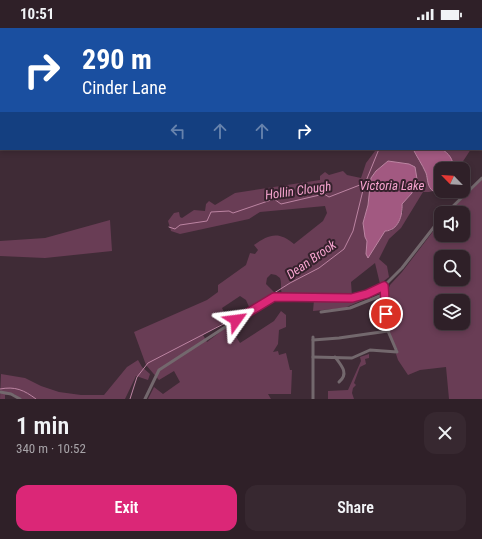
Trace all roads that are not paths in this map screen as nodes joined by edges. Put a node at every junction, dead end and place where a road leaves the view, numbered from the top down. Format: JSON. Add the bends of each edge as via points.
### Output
{"nodes":[{"id":1,"x":482,"y":178,"type":"edge"},
{"id":2,"x":453,"y":206,"type":"edge"},
{"id":3,"x":434,"y":227,"type":"edge"},
{"id":4,"x":384,"y":286,"type":"junction"},
{"id":5,"x":385,"y":294,"type":"junction"},
{"id":6,"x":321,"y":312,"type":"dead end"},
{"id":7,"x":388,"y":331,"type":"junction"},
{"id":8,"x":313,"y":357,"type":"junction"},
{"id":9,"x":336,"y":357,"type":"junction"},
{"id":10,"x":339,"y":382,"type":"dead end"},
{"id":11,"x":0,"y":392,"type":"edge"},
{"id":12,"x":20,"y":399,"type":"edge"},
{"id":13,"x":145,"y":399,"type":"edge"},
{"id":14,"x":313,"y":399,"type":"edge"}],
"edges":[{"from":1,"to":2,"type":"street"},
{"from":3,"to":4,"type":"street","via":[[402,268]]},
{"from":4,"to":5,"type":"street"},
{"from":4,"to":13,"type":"street","via":[[352,298],[274,297],[158,370]]},
{"from":5,"to":6,"type":"street","via":[[350,308]]},
{"from":5,"to":7,"type":"street"},
{"from":7,"to":8,"type":"street","via":[[339,338],[313,338]]},
{"from":7,"to":9,"type":"street","via":[[397,352],[370,350],[354,358]]},
{"from":8,"to":9,"type":"street"},
{"from":8,"to":14,"type":"street"},
{"from":9,"to":10,"type":"street","via":[[344,371],[344,377]]},
{"from":11,"to":12,"type":"street"}]}
